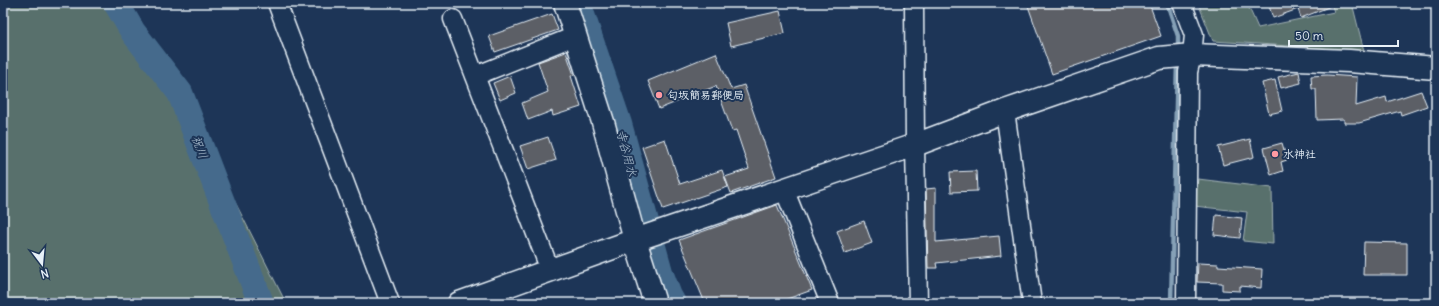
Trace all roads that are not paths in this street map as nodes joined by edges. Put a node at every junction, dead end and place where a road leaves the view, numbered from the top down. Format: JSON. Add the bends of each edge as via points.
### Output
{"nodes":[{"id":1,"x":277,"y":3,"type":"edge"},
{"id":2,"x":565,"y":3,"type":"edge"},
{"id":3,"x":914,"y":3,"type":"edge"},
{"id":4,"x":1182,"y":3,"type":"edge"},
{"id":5,"x":453,"y":19,"type":"dead end"},
{"id":6,"x":575,"y":36,"type":"junction"},
{"id":7,"x":1192,"y":55,"type":"junction"},
{"id":8,"x":1436,"y":68,"type":"edge"},
{"id":9,"x":475,"y":76,"type":"junction"},
{"id":10,"x":1005,"y":111,"type":"junction"},
{"id":11,"x":915,"y":145,"type":"junction"},
{"id":12,"x":784,"y":189,"type":"junction"},
{"id":13,"x":635,"y":240,"type":"junction"},
{"id":14,"x":550,"y":270,"type":"junction"},
{"id":15,"x":390,"y":303,"type":"edge"},
{"id":16,"x":459,"y":303,"type":"edge"},
{"id":17,"x":655,"y":303,"type":"edge"},
{"id":18,"x":830,"y":303,"type":"edge"},
{"id":19,"x":918,"y":303,"type":"edge"},
{"id":20,"x":1032,"y":303,"type":"edge"},
{"id":21,"x":1186,"y":303,"type":"edge"}],
"edges":[{"from":1,"to":15,"type":"street"},
{"from":2,"to":6,"type":"street"},
{"from":3,"to":11,"type":"street"},
{"from":4,"to":7,"type":"street","via":[[1194,35]]},
{"from":5,"to":9,"type":"street"},
{"from":6,"to":9,"type":"street"},
{"from":6,"to":13,"type":"street","via":[[603,122]]},
{"from":7,"to":8,"type":"street","via":[[1349,61]]},
{"from":7,"to":10,"type":"street","via":[[1159,58]]},
{"from":7,"to":21,"type":"street","via":[[1188,72]]},
{"from":9,"to":14,"type":"street"},
{"from":10,"to":11,"type":"street"},
{"from":10,"to":20,"type":"street"},
{"from":11,"to":12,"type":"street"},
{"from":11,"to":19,"type":"street"},
{"from":12,"to":13,"type":"street"},
{"from":12,"to":18,"type":"street"},
{"from":13,"to":14,"type":"street"},
{"from":13,"to":17,"type":"street"},
{"from":14,"to":16,"type":"street"}]}
